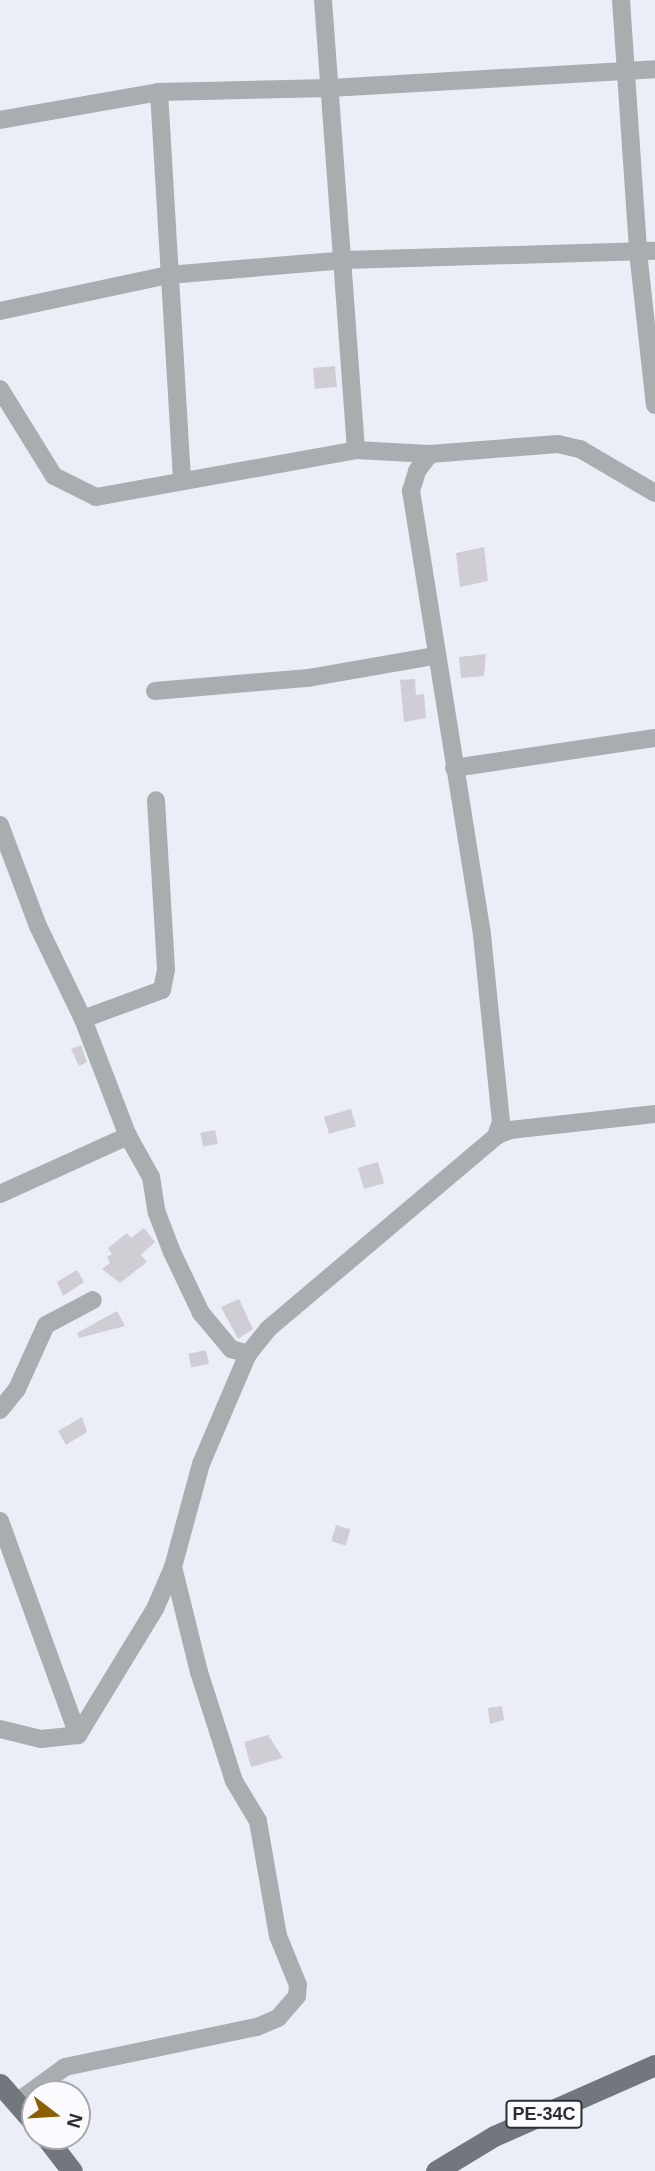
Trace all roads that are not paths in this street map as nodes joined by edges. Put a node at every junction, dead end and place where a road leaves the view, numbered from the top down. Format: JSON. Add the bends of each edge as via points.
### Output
{"nodes":[{"id":1,"x":323,"y":0,"type":"edge"},
{"id":2,"x":621,"y":0,"type":"edge"},
{"id":3,"x":655,"y":69,"type":"edge"},
{"id":4,"x":626,"y":71,"type":"junction"},
{"id":5,"x":330,"y":88,"type":"junction"},
{"id":6,"x":159,"y":92,"type":"junction"},
{"id":7,"x":0,"y":120,"type":"edge"},
{"id":8,"x":647,"y":251,"type":"edge"},
{"id":9,"x":345,"y":261,"type":"junction"},
{"id":10,"x":168,"y":275,"type":"junction"},
{"id":11,"x":0,"y":311,"type":"edge"},
{"id":12,"x":0,"y":389,"type":"edge"},
{"id":13,"x":655,"y":405,"type":"edge"},
{"id":14,"x":356,"y":450,"type":"junction"},
{"id":15,"x":430,"y":454,"type":"junction"},
{"id":16,"x":183,"y":479,"type":"junction"},
{"id":17,"x":655,"y":493,"type":"edge"},
{"id":18,"x":434,"y":656,"type":"junction"},
{"id":19,"x":155,"y":691,"type":"dead end"},
{"id":20,"x":655,"y":738,"type":"edge"},
{"id":21,"x":454,"y":768,"type":"junction"},
{"id":22,"x":156,"y":800,"type":"dead end"},
{"id":23,"x":0,"y":825,"type":"edge"},
{"id":24,"x":83,"y":1019,"type":"junction"},
{"id":25,"x":655,"y":1114,"type":"edge"},
{"id":26,"x":128,"y":1136,"type":"junction"},
{"id":27,"x":496,"y":1136,"type":"junction"},
{"id":28,"x":0,"y":1194,"type":"edge"},
{"id":29,"x":93,"y":1300,"type":"dead end"},
{"id":30,"x":248,"y":1354,"type":"junction"},
{"id":31,"x":0,"y":1410,"type":"edge"},
{"id":32,"x":0,"y":1521,"type":"edge"},
{"id":33,"x":173,"y":1567,"type":"junction"},
{"id":34,"x":0,"y":1729,"type":"edge"},
{"id":35,"x":78,"y":1735,"type":"junction"},
{"id":36,"x":655,"y":2065,"type":"edge"},
{"id":37,"x":0,"y":2084,"type":"edge"},
{"id":38,"x":17,"y":2102,"type":"junction"},
{"id":39,"x":21,"y":2107,"type":"edge"},
{"id":40,"x":56,"y":2150,"type":"edge"},
{"id":41,"x":72,"y":2171,"type":"edge"},
{"id":42,"x":436,"y":2171,"type":"edge"}],
"edges":[{"from":1,"to":5,"type":"street"},
{"from":2,"to":4,"type":"street"},
{"from":3,"to":4,"type":"street"},
{"from":4,"to":5,"type":"street"},
{"from":4,"to":8,"type":"street"},
{"from":5,"to":6,"type":"street"},
{"from":5,"to":9,"type":"street"},
{"from":6,"to":7,"type":"street"},
{"from":6,"to":10,"type":"street"},
{"from":8,"to":9,"type":"street"},
{"from":8,"to":13,"type":"street"},
{"from":9,"to":10,"type":"street"},
{"from":9,"to":14,"type":"street"},
{"from":10,"to":11,"type":"street"},
{"from":10,"to":16,"type":"street"},
{"from":12,"to":16,"type":"street","via":[[54,476],[71,488],[96,497]]},
{"from":14,"to":15,"type":"street"},
{"from":14,"to":16,"type":"street"},
{"from":15,"to":17,"type":"street","via":[[558,444],[580,449]]},
{"from":15,"to":18,"type":"street","via":[[411,491]]},
{"from":18,"to":19,"type":"street","via":[[308,678]]},
{"from":18,"to":21,"type":"street"},
{"from":20,"to":21,"type":"street"},
{"from":21,"to":27,"type":"street","via":[[482,934],[501,1101]]},
{"from":22,"to":24,"type":"street","via":[[166,969],[162,990]]},
{"from":23,"to":24,"type":"street","via":[[38,926]]},
{"from":24,"to":26,"type":"street"},
{"from":25,"to":27,"type":"street","via":[[510,1130]]},
{"from":26,"to":28,"type":"street"},
{"from":26,"to":30,"type":"street","via":[[150,1177],[157,1213],[201,1313],[231,1349]]},
{"from":27,"to":30,"type":"street","via":[[268,1329]]},
{"from":29,"to":31,"type":"street","via":[[46,1325],[17,1389]]},
{"from":30,"to":33,"type":"street","via":[[201,1464]]},
{"from":32,"to":35,"type":"street"},
{"from":33,"to":35,"type":"street","via":[[134,1648]]},
{"from":33,"to":38,"type":"street","via":[[199,1672],[234,1782],[258,1821],[278,1936],[298,1985],[297,1996],[278,2018],[257,2027],[65,2067]]},
{"from":34,"to":35,"type":"street","via":[[41,1739]]},
{"from":36,"to":42,"type":"main road","number":"PE-34C","via":[[494,2136]]},
{"from":37,"to":38,"type":"main road"},
{"from":38,"to":39,"type":"main road"},
{"from":40,"to":41,"type":"main road"}]}
